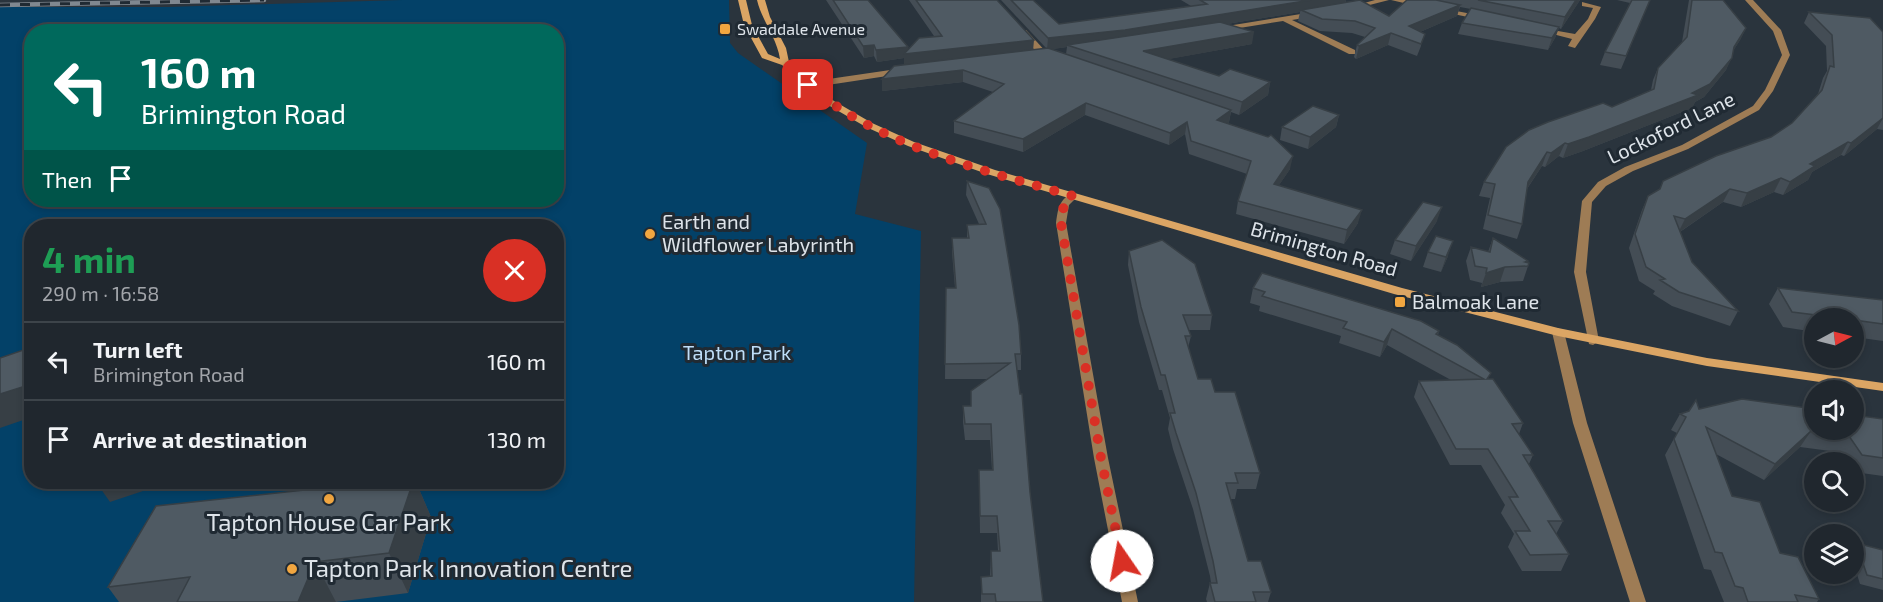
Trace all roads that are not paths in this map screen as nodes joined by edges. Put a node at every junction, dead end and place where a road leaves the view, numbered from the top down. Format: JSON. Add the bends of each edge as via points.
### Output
{"nodes":[{"id":1,"x":742,"y":0,"type":"edge"},
{"id":2,"x":761,"y":0,"type":"edge"},
{"id":3,"x":1385,"y":0,"type":"edge"},
{"id":4,"x":1395,"y":0,"type":"edge"},
{"id":5,"x":1749,"y":0,"type":"edge"},
{"id":6,"x":1585,"y":4,"type":"dead end"},
{"id":7,"x":1347,"y":9,"type":"edge"},
{"id":8,"x":1326,"y":12,"type":"edge"},
{"id":9,"x":1284,"y":19,"type":"junction"},
{"id":10,"x":1497,"y":21,"type":"edge"},
{"id":11,"x":1016,"y":24,"type":"edge"},
{"id":12,"x":1531,"y":28,"type":"edge"},
{"id":13,"x":1214,"y":30,"type":"edge"},
{"id":14,"x":1576,"y":38,"type":"junction"},
{"id":15,"x":1572,"y":46,"type":"dead end"},
{"id":16,"x":1352,"y":52,"type":"dead end"},
{"id":17,"x":1046,"y":55,"type":"junction"},
{"id":18,"x":1059,"y":56,"type":"edge"},
{"id":19,"x":1034,"y":57,"type":"edge"},
{"id":20,"x":785,"y":63,"type":"junction"},
{"id":21,"x":915,"y":69,"type":"edge"},
{"id":22,"x":808,"y":85,"type":"junction"},
{"id":23,"x":1073,"y":196,"type":"junction"},
{"id":24,"x":1558,"y":332,"type":"junction"},
{"id":25,"x":1593,"y":341,"type":"junction"},
{"id":26,"x":1883,"y":387,"type":"edge"},
{"id":27,"x":1130,"y":602,"type":"edge"},
{"id":28,"x":1638,"y":602,"type":"edge"}],
"edges":[{"from":1,"to":20,"type":"main road","name":"Brimington Road","via":[[757,45],[765,56]]},
{"from":2,"to":20,"type":"main road","name":"Brimington Road","via":[[772,33],[785,53]]},
{"from":3,"to":7,"type":"street"},
{"from":4,"to":10,"type":"street"},
{"from":5,"to":25,"type":"street","name":"Lockoford Lane","via":[[1777,30],[1786,55],[1756,108],[1684,147],[1611,179],[1587,201],[1580,272]]},
{"from":6,"to":14,"type":"street","via":[[1597,7],[1592,22]]},
{"from":8,"to":9,"type":"street"},
{"from":9,"to":13,"type":"street"},
{"from":9,"to":16,"type":"street"},
{"from":11,"to":17,"type":"street"},
{"from":12,"to":14,"type":"street"},
{"from":14,"to":15,"type":"street"},
{"from":17,"to":18,"type":"street"},
{"from":17,"to":19,"type":"street"},
{"from":20,"to":22,"type":"main road","name":"Brimington Road"},
{"from":21,"to":22,"type":"street"},
{"from":22,"to":23,"type":"main road","name":"Brimington Road","via":[[869,125],[911,144]]},
{"from":23,"to":24,"type":"main road","name":"Brimington Road","via":[[1398,291]]},
{"from":23,"to":27,"type":"street","via":[[1064,204],[1061,223]]},
{"from":24,"to":25,"type":"main road","name":"Brimington Road"},
{"from":24,"to":28,"type":"street","via":[[1580,423]]},
{"from":25,"to":26,"type":"main road","name":"Brimington Road"}]}
